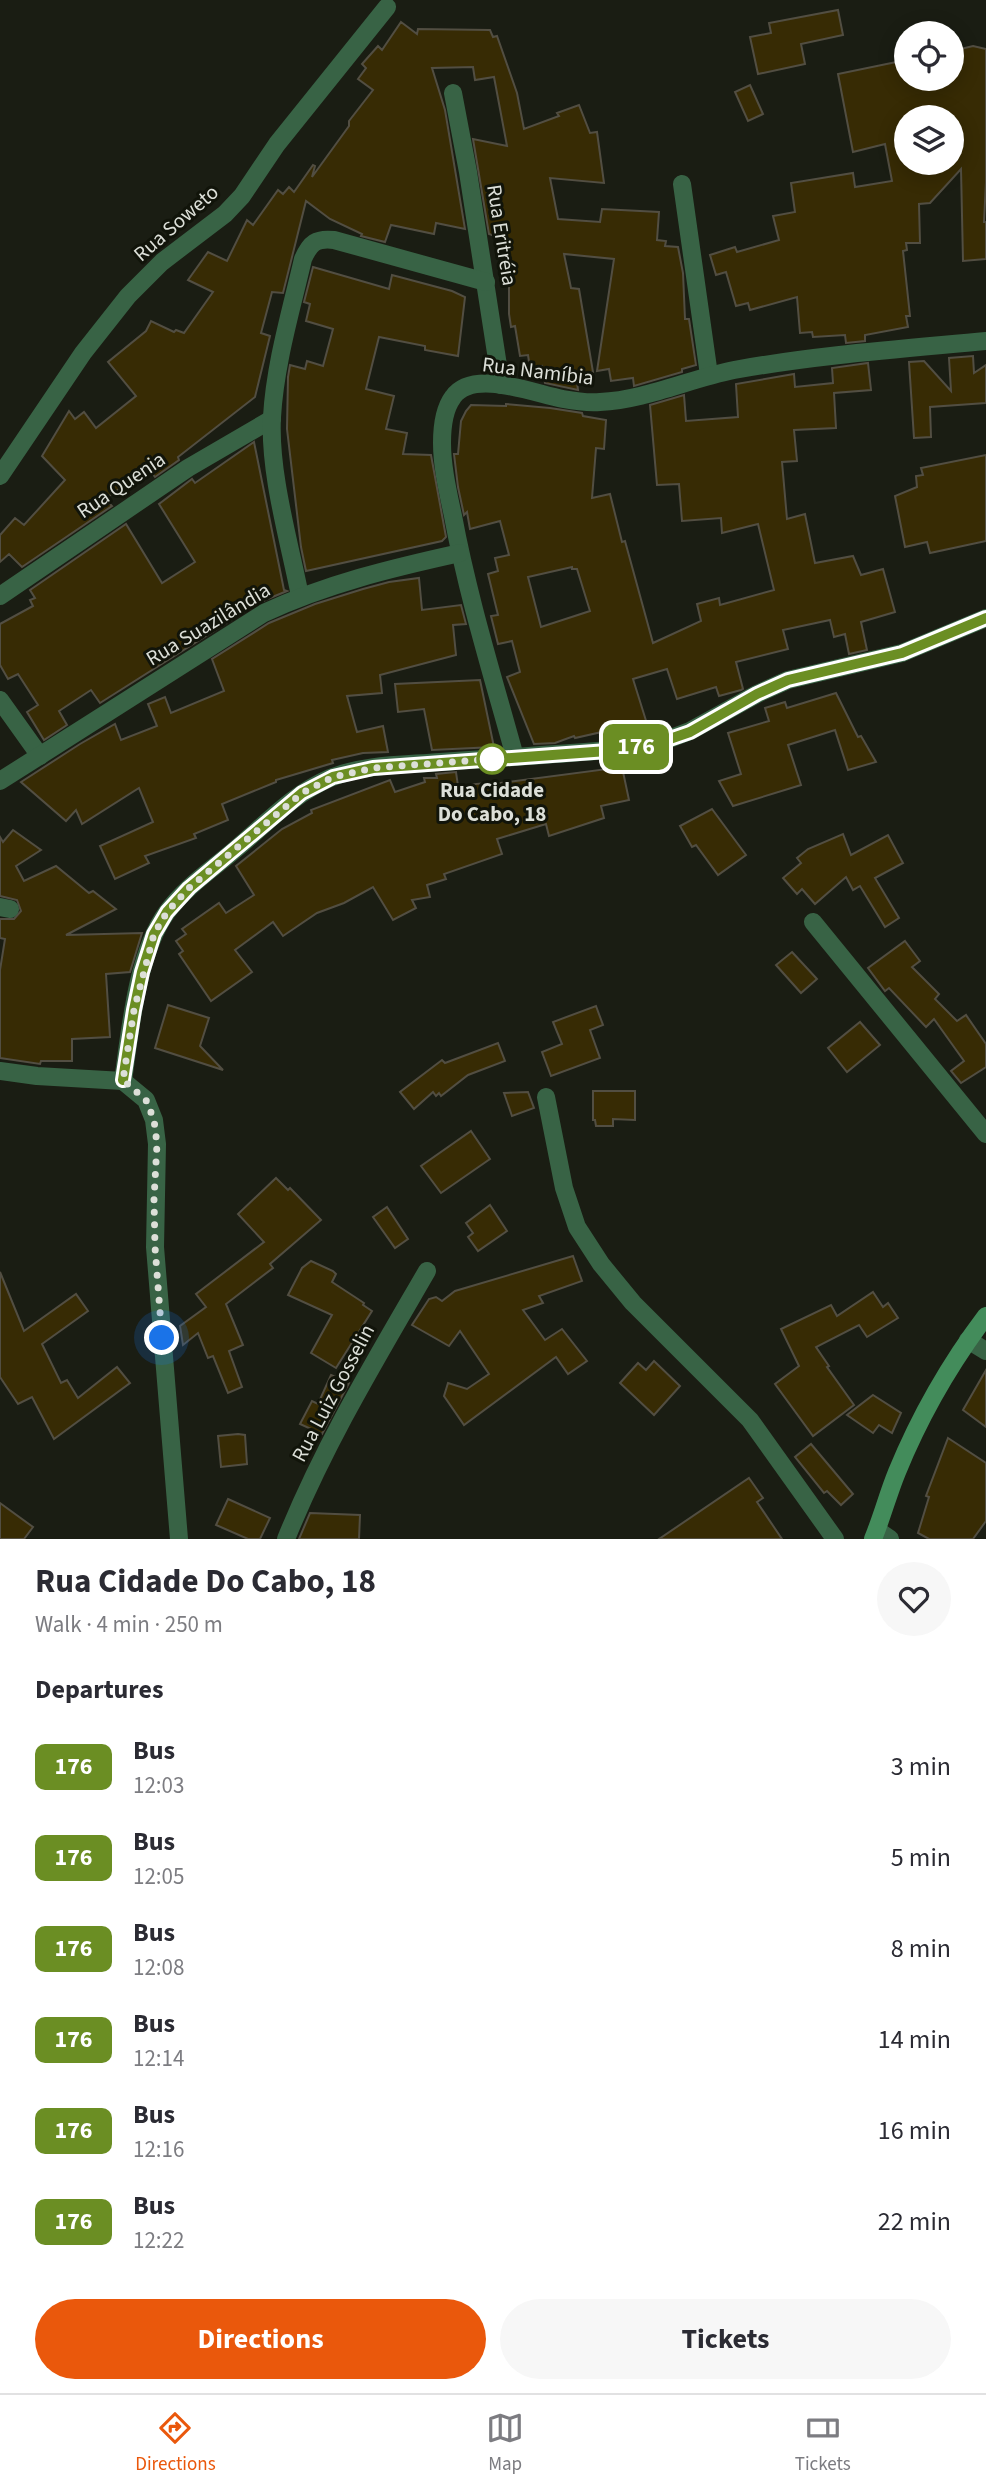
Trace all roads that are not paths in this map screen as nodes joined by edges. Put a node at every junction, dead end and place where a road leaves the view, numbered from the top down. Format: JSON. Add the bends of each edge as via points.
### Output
{"nodes":[{"id":1,"x":387,"y":7,"type":"dead end"},
{"id":2,"x":453,"y":93,"type":"dead end"},
{"id":3,"x":682,"y":184,"type":"dead end"},
{"id":4,"x":486,"y":282,"type":"junction"},
{"id":5,"x":986,"y":341,"type":"edge"},
{"id":6,"x":709,"y":375,"type":"junction"},
{"id":7,"x":502,"y":385,"type":"junction"},
{"id":8,"x":272,"y":419,"type":"junction"},
{"id":9,"x":0,"y":476,"type":"edge"},
{"id":10,"x":460,"y":553,"type":"junction"},
{"id":11,"x":0,"y":596,"type":"edge"},
{"id":12,"x":300,"y":596,"type":"junction"},
{"id":13,"x":986,"y":618,"type":"edge"},
{"id":14,"x":0,"y":700,"type":"edge"},
{"id":15,"x":40,"y":756,"type":"junction"},
{"id":16,"x":515,"y":757,"type":"junction"},
{"id":17,"x":0,"y":781,"type":"edge"},
{"id":18,"x":813,"y":922,"type":"dead end"},
{"id":19,"x":0,"y":1071,"type":"edge"},
{"id":20,"x":123,"y":1080,"type":"junction"},
{"id":21,"x":546,"y":1097,"type":"dead end"},
{"id":22,"x":986,"y":1134,"type":"edge"},
{"id":23,"x":427,"y":1271,"type":"dead end"},
{"id":24,"x":986,"y":1316,"type":"edge"},
{"id":25,"x":968,"y":1339,"type":"junction"},
{"id":26,"x":986,"y":1351,"type":"edge"},
{"id":27,"x":880,"y":1536,"type":"edge"},
{"id":28,"x":179,"y":1539,"type":"edge"},
{"id":29,"x":286,"y":1539,"type":"edge"},
{"id":30,"x":835,"y":1539,"type":"edge"}],
"edges":[{"from":1,"to":9,"type":"street","name":"Rua Soweto","via":[[225,214],[162,262],[128,296],[83,353]]},
{"from":2,"to":4,"type":"street","name":"Rua Eritréia"},
{"from":3,"to":6,"type":"street"},
{"from":4,"to":7,"type":"street","name":"Rua Eritréia"},
{"from":4,"to":8,"type":"street","via":[[334,240],[315,241],[303,259]]},
{"from":5,"to":6,"type":"street","name":"Rua Namíbia","via":[[811,357]]},
{"from":6,"to":7,"type":"street","name":"Rua Namíbia","via":[[600,402],[565,400]]},
{"from":7,"to":10,"type":"street","name":"Rua Namíbia","via":[[465,386],[453,397],[445,415],[446,481]]},
{"from":8,"to":11,"type":"street","name":"Rua Quenia","via":[[188,468]]},
{"from":8,"to":12,"type":"street","via":[[273,458]]},
{"from":10,"to":12,"type":"street","name":"Rua Suazilândia"},
{"from":10,"to":16,"type":"street","name":"Rua Namíbia"},
{"from":12,"to":15,"type":"street","name":"Rua Suazilândia","via":[[264,613]]},
{"from":13,"to":16,"type":"street","via":[[902,653],[788,680],[690,732],[661,742],[621,750]]},
{"from":14,"to":15,"type":"street"},
{"from":15,"to":17,"type":"street","name":"Rua Suazilândia"},
{"from":16,"to":20,"type":"street","via":[[373,768],[333,777],[278,811],[189,888],[154,934],[134,1010]]},
{"from":18,"to":22,"type":"street"},
{"from":19,"to":20,"type":"street"},
{"from":20,"to":28,"type":"street","via":[[146,1100],[157,1144],[155,1247]]},
{"from":21,"to":30,"type":"street","via":[[564,1188],[578,1227],[601,1264],[633,1303],[750,1420]]},
{"from":23,"to":29,"type":"street","name":"Rua Luiz Gosselin","via":[[342,1419]]},
{"from":24,"to":25,"type":"main road"},
{"from":25,"to":26,"type":"street"},
{"from":25,"to":27,"type":"main road","via":[[918,1425],[896,1475]]}]}
